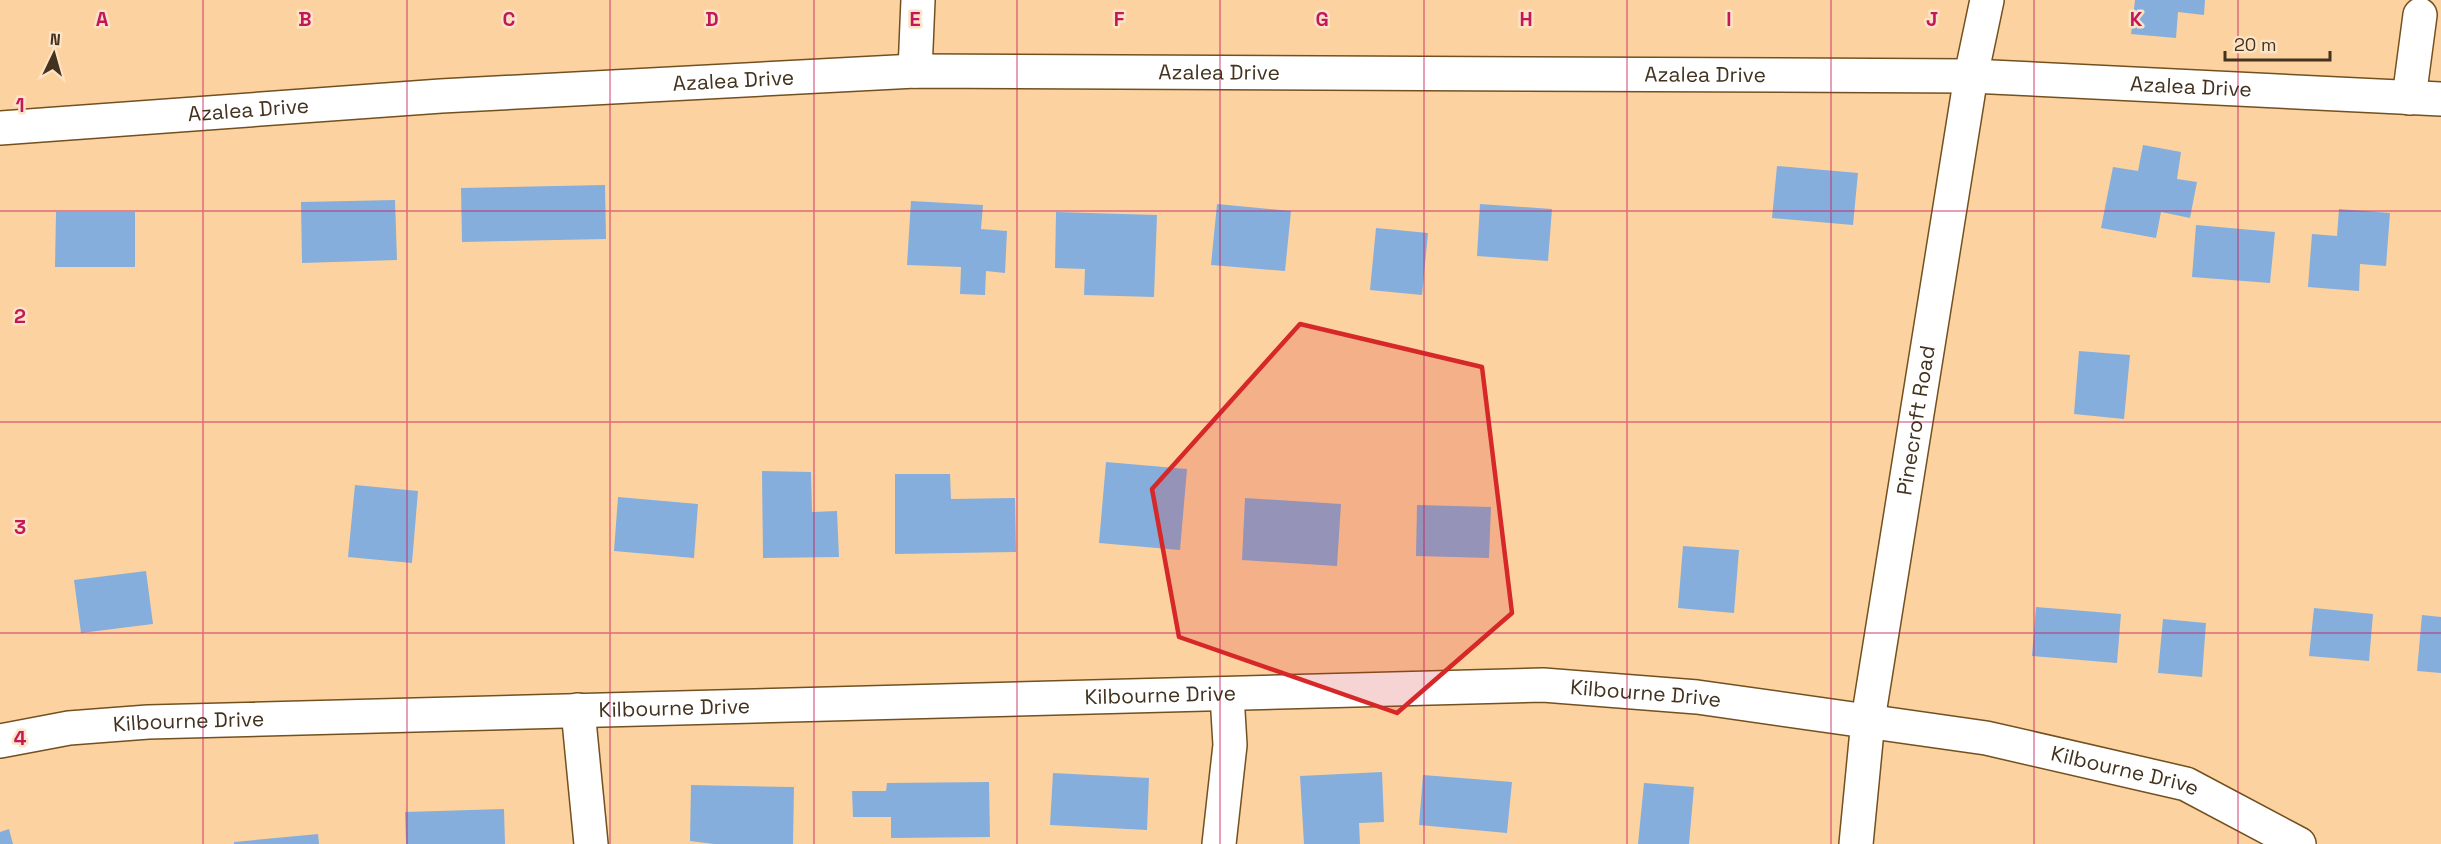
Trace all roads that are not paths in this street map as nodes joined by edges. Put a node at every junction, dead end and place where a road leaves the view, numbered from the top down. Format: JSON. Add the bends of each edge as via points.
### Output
{"nodes":[{"id":1,"x":918,"y":0,"type":"edge"},
{"id":2,"x":1987,"y":0,"type":"edge"},
{"id":3,"x":2420,"y":15,"type":"dead end"},
{"id":4,"x":915,"y":71,"type":"junction"},
{"id":5,"x":1971,"y":76,"type":"junction"},
{"id":6,"x":2425,"y":98,"type":"edge"},
{"id":7,"x":0,"y":128,"type":"edge"},
{"id":8,"x":1227,"y":695,"type":"junction"},
{"id":9,"x":578,"y":710,"type":"junction"},
{"id":10,"x":1868,"y":720,"type":"junction"},
{"id":11,"x":0,"y":741,"type":"edge"},
{"id":12,"x":591,"y":844,"type":"edge"},
{"id":13,"x":1220,"y":844,"type":"edge"},
{"id":14,"x":1856,"y":844,"type":"edge"},
{"id":15,"x":2299,"y":844,"type":"edge"}],
"edges":[{"from":1,"to":4,"type":"street"},
{"from":2,"to":5,"type":"street","name":"Pinecroft Road"},
{"from":3,"to":6,"type":"street"},
{"from":4,"to":5,"type":"street","name":"Azalea Drive"},
{"from":4,"to":7,"type":"street","name":"Azalea Drive","via":[[441,96]]},
{"from":5,"to":6,"type":"street","name":"Azalea Drive"},
{"from":5,"to":10,"type":"street","name":"Pinecroft Road"},
{"from":8,"to":9,"type":"street","name":"Kilbourne Drive"},
{"from":8,"to":10,"type":"street","name":"Kilbourne Drive","via":[[1543,685],[1697,697]]},
{"from":8,"to":13,"type":"street","via":[[1230,745]]},
{"from":9,"to":11,"type":"street","name":"Kilbourne Drive","via":[[148,722],[69,728]]},
{"from":9,"to":12,"type":"street"},
{"from":10,"to":14,"type":"street","name":"Pinecroft Road"},
{"from":10,"to":15,"type":"street","name":"Kilbourne Drive","via":[[1986,738],[2186,784]]}]}
